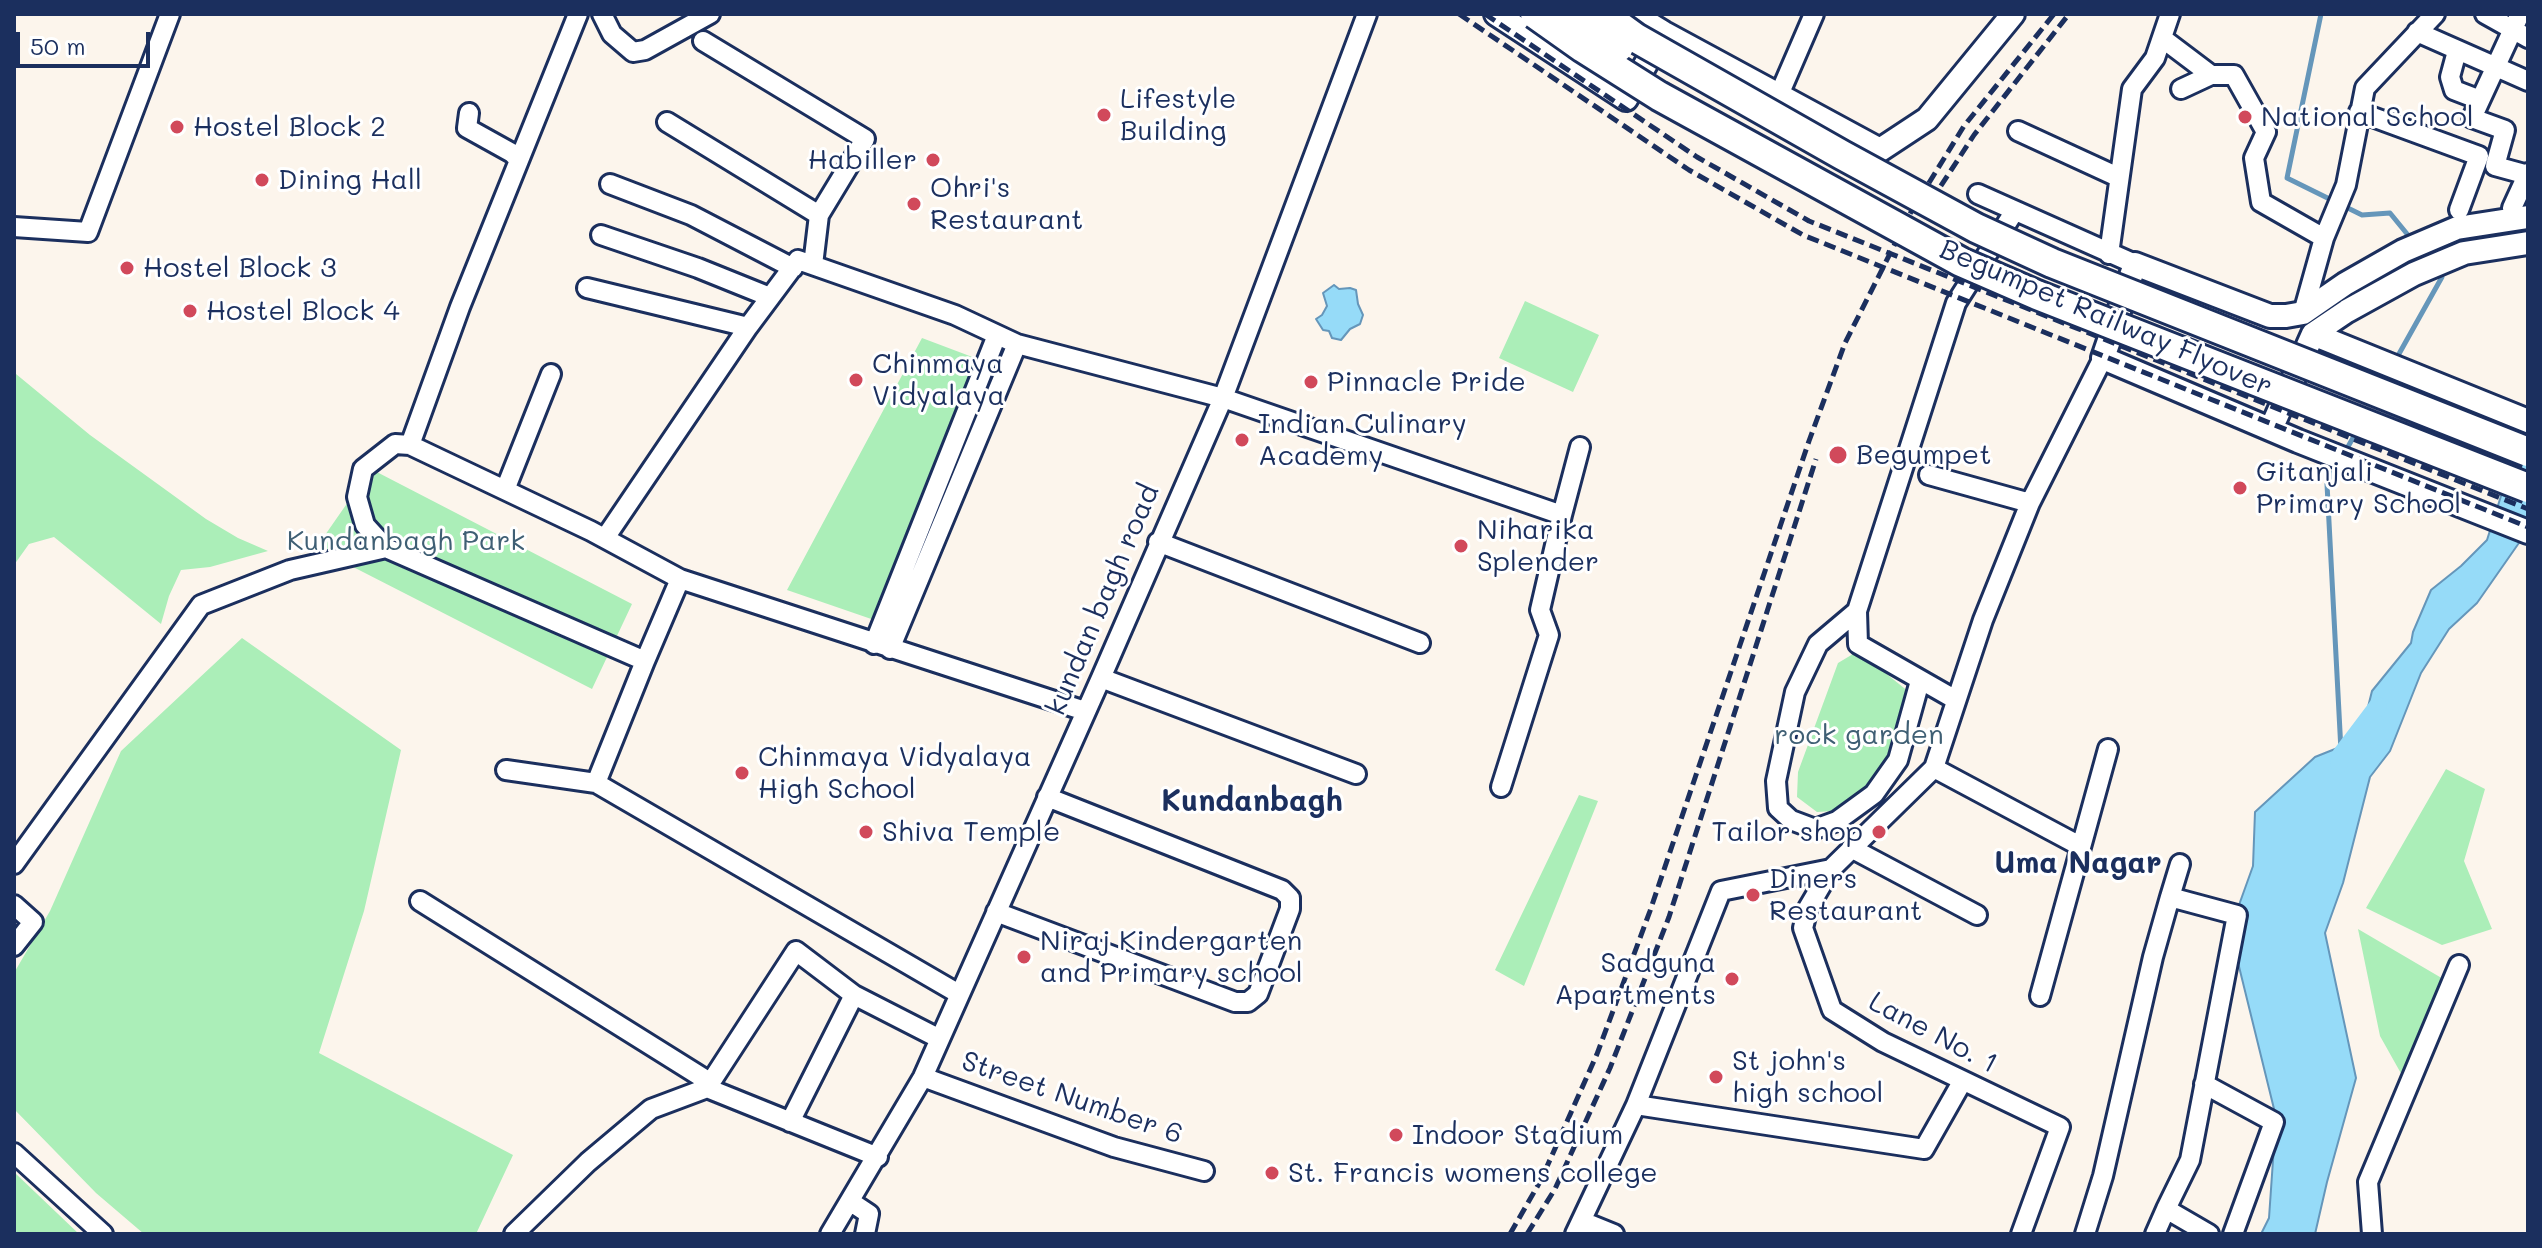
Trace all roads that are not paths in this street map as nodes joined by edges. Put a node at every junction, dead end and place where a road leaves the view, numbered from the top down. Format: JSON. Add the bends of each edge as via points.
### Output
{"nodes":[{"id":1,"x":170,"y":14,"type":"edge"},
{"id":2,"x":578,"y":14,"type":"edge"},
{"id":3,"x":602,"y":14,"type":"edge"},
{"id":4,"x":710,"y":14,"type":"edge"},
{"id":5,"x":1367,"y":14,"type":"edge"},
{"id":6,"x":1496,"y":14,"type":"edge"},
{"id":7,"x":1535,"y":14,"type":"edge"},
{"id":8,"x":1570,"y":14,"type":"edge"},
{"id":9,"x":1603,"y":14,"type":"edge"},
{"id":10,"x":1619,"y":14,"type":"edge"},
{"id":11,"x":1633,"y":14,"type":"edge"},
{"id":12,"x":1814,"y":14,"type":"edge"},
{"id":13,"x":2013,"y":14,"type":"edge"},
{"id":14,"x":2170,"y":14,"type":"edge"},
{"id":15,"x":2435,"y":14,"type":"edge"},
{"id":16,"x":2485,"y":14,"type":"edge"},
{"id":17,"x":2520,"y":27,"type":"edge"},
{"id":18,"x":2417,"y":32,"type":"junction"},
{"id":19,"x":1664,"y":33,"type":"junction"},
{"id":20,"x":2162,"y":38,"type":"junction"},
{"id":21,"x":703,"y":41,"type":"dead end"},
{"id":22,"x":2457,"y":51,"type":"junction"},
{"id":23,"x":2494,"y":67,"type":"junction"},
{"id":24,"x":1585,"y":73,"type":"junction"},
{"id":25,"x":2211,"y":75,"type":"junction"},
{"id":26,"x":2528,"y":81,"type":"edge"},
{"id":27,"x":2181,"y":89,"type":"dead end"},
{"id":28,"x":1779,"y":95,"type":"junction"},
{"id":29,"x":2480,"y":100,"type":"junction"},
{"id":30,"x":2359,"y":112,"type":"junction"},
{"id":31,"x":469,"y":113,"type":"dead end"},
{"id":32,"x":667,"y":122,"type":"dead end"},
{"id":33,"x":2018,"y":131,"type":"dead end"},
{"id":34,"x":1842,"y":155,"type":"junction"},
{"id":35,"x":519,"y":160,"type":"junction"},
{"id":36,"x":2528,"y":174,"type":"edge"},
{"id":37,"x":2118,"y":177,"type":"junction"},
{"id":38,"x":610,"y":184,"type":"dead end"},
{"id":39,"x":1978,"y":194,"type":"dead end"},
{"id":40,"x":2459,"y":210,"type":"dead end"},
{"id":41,"x":2014,"y":212,"type":"junction"},
{"id":42,"x":2520,"y":213,"type":"edge"},
{"id":43,"x":819,"y":215,"type":"junction"},
{"id":44,"x":14,"y":227,"type":"edge"},
{"id":45,"x":601,"y":235,"type":"dead end"},
{"id":46,"x":2324,"y":238,"type":"junction"},
{"id":47,"x":2528,"y":243,"type":"edge"},
{"id":48,"x":2109,"y":254,"type":"junction"},
{"id":49,"x":2135,"y":264,"type":"junction"},
{"id":50,"x":813,"y":265,"type":"junction"},
{"id":51,"x":793,"y":268,"type":"junction"},
{"id":52,"x":587,"y":288,"type":"dead end"},
{"id":53,"x":770,"y":297,"type":"junction"},
{"id":54,"x":2303,"y":313,"type":"junction"},
{"id":55,"x":748,"y":327,"type":"junction"},
{"id":56,"x":2313,"y":334,"type":"junction"},
{"id":57,"x":997,"y":335,"type":"junction"},
{"id":58,"x":1017,"y":344,"type":"junction"},
{"id":59,"x":2103,"y":358,"type":"junction"},
{"id":60,"x":551,"y":374,"type":"dead end"},
{"id":61,"x":1223,"y":398,"type":"junction"},
{"id":62,"x":2519,"y":418,"type":"edge"},
{"id":63,"x":2271,"y":429,"type":"junction"},
{"id":64,"x":410,"y":445,"type":"junction"},
{"id":65,"x":1580,"y":447,"type":"dead end"},
{"id":66,"x":950,"y":452,"type":"junction"},
{"id":67,"x":2528,"y":452,"type":"edge"},
{"id":68,"x":969,"y":458,"type":"junction"},
{"id":69,"x":1929,"y":475,"type":"dead end"},
{"id":70,"x":2528,"y":488,"type":"edge"},
{"id":71,"x":505,"y":490,"type":"junction"},
{"id":72,"x":932,"y":498,"type":"junction"},
{"id":73,"x":2030,"y":503,"type":"junction"},
{"id":74,"x":950,"y":505,"type":"junction"},
{"id":75,"x":1562,"y":515,"type":"junction"},
{"id":76,"x":2528,"y":532,"type":"edge"},
{"id":77,"x":605,"y":538,"type":"junction"},
{"id":78,"x":1158,"y":542,"type":"junction"},
{"id":79,"x":386,"y":548,"type":"junction"},
{"id":80,"x":680,"y":579,"type":"junction"},
{"id":81,"x":1857,"y":611,"type":"junction"},
{"id":82,"x":1420,"y":643,"type":"dead end"},
{"id":83,"x":882,"y":646,"type":"junction"},
{"id":84,"x":645,"y":661,"type":"junction"},
{"id":85,"x":1101,"y":678,"type":"junction"},
{"id":86,"x":1920,"y":681,"type":"junction"},
{"id":87,"x":1956,"y":700,"type":"junction"},
{"id":88,"x":1085,"y":711,"type":"junction"},
{"id":89,"x":2108,"y":749,"type":"dead end"},
{"id":90,"x":1934,"y":768,"type":"junction"},
{"id":91,"x":506,"y":770,"type":"dead end"},
{"id":92,"x":1356,"y":774,"type":"dead end"},
{"id":93,"x":596,"y":783,"type":"junction"},
{"id":94,"x":1501,"y":787,"type":"dead end"},
{"id":95,"x":1047,"y":797,"type":"junction"},
{"id":96,"x":2080,"y":846,"type":"junction"},
{"id":97,"x":1851,"y":848,"type":"junction"},
{"id":98,"x":14,"y":864,"type":"edge"},
{"id":99,"x":2180,"y":864,"type":"dead end"},
{"id":100,"x":1831,"y":869,"type":"junction"},
{"id":101,"x":2170,"y":897,"type":"junction"},
{"id":102,"x":420,"y":901,"type":"dead end"},
{"id":103,"x":14,"y":905,"type":"edge"},
{"id":104,"x":996,"y":912,"type":"junction"},
{"id":105,"x":1977,"y":915,"type":"dead end"},
{"id":106,"x":14,"y":946,"type":"edge"},
{"id":107,"x":2459,"y":965,"type":"dead end"},
{"id":108,"x":959,"y":994,"type":"junction"},
{"id":109,"x":854,"y":995,"type":"junction"},
{"id":110,"x":2040,"y":996,"type":"dead end"},
{"id":111,"x":940,"y":1039,"type":"junction"},
{"id":112,"x":923,"y":1077,"type":"junction"},
{"id":113,"x":1962,"y":1082,"type":"junction"},
{"id":114,"x":2204,"y":1084,"type":"junction"},
{"id":115,"x":709,"y":1086,"type":"junction"},
{"id":116,"x":1636,"y":1105,"type":"junction"},
{"id":117,"x":790,"y":1122,"type":"junction"},
{"id":118,"x":14,"y":1153,"type":"edge"},
{"id":119,"x":878,"y":1157,"type":"junction"},
{"id":120,"x":1204,"y":1171,"type":"dead end"},
{"id":121,"x":851,"y":1202,"type":"junction"},
{"id":122,"x":2166,"y":1209,"type":"junction"},
{"id":123,"x":1578,"y":1227,"type":"edge"},
{"id":124,"x":103,"y":1234,"type":"edge"},
{"id":125,"x":514,"y":1234,"type":"edge"},
{"id":126,"x":830,"y":1234,"type":"edge"},
{"id":127,"x":865,"y":1234,"type":"edge"},
{"id":128,"x":1614,"y":1234,"type":"edge"},
{"id":129,"x":2021,"y":1234,"type":"edge"},
{"id":130,"x":2085,"y":1234,"type":"edge"},
{"id":131,"x":2155,"y":1234,"type":"edge"},
{"id":132,"x":2209,"y":1234,"type":"edge"},
{"id":133,"x":2233,"y":1234,"type":"edge"},
{"id":134,"x":2372,"y":1234,"type":"edge"}],
"edges":[{"from":1,"to":44,"type":"street","via":[[88,232]]},
{"from":2,"to":35,"type":"street"},
{"from":3,"to":4,"type":"street","via":[[612,34],[633,52]]},
{"from":5,"to":61,"type":"street","name":"kundan bagh road"},
{"from":6,"to":24,"type":"street"},
{"from":7,"to":70,"type":"main road","name":"Begumpet Railway Flyover","bridge":true,"via":[[1659,96],[1961,262]]},
{"from":8,"to":34,"type":"main road","bridge":true,"via":[[1689,89]]},
{"from":9,"to":34,"type":"main road","name":"Begumpet Railway Flyover","bridge":true},
{"from":10,"to":24,"type":"street"},
{"from":11,"to":19,"type":"street"},
{"from":12,"to":28,"type":"street"},
{"from":13,"to":28,"type":"street","via":[[1927,119],[1880,150]]},
{"from":14,"to":20,"type":"street"},
{"from":15,"to":18,"type":"street"},
{"from":16,"to":17,"type":"street"},
{"from":17,"to":23,"type":"street"},
{"from":18,"to":22,"type":"street"},
{"from":18,"to":30,"type":"street","via":[[2365,88]]},
{"from":19,"to":24,"type":"street","via":[[1626,99]]},
{"from":19,"to":28,"type":"street"},
{"from":20,"to":25,"type":"street"},
{"from":20,"to":37,"type":"street","via":[[2155,58],[2132,89]]},
{"from":21,"to":43,"type":"street","via":[[865,139]]},
{"from":22,"to":23,"type":"street"},
{"from":22,"to":29,"type":"street","via":[[2450,77],[2454,90]]},
{"from":23,"to":26,"type":"street"},
{"from":23,"to":29,"type":"street"},
{"from":25,"to":27,"type":"street"},
{"from":25,"to":46,"type":"street","via":[[2234,75],[2266,132],[2254,158],[2261,202]]},
{"from":29,"to":36,"type":"street","via":[[2472,118],[2505,130],[2495,166]]},
{"from":30,"to":40,"type":"street","via":[[2479,156]]},
{"from":30,"to":46,"type":"street","via":[[2346,185]]},
{"from":31,"to":35,"type":"street","via":[[467,128]]},
{"from":32,"to":43,"type":"street"},
{"from":33,"to":37,"type":"street"},
{"from":34,"to":67,"type":"main road","name":"Begumpet Railway Flyover","bridge":true,"via":[[2052,263]]},
{"from":35,"to":64,"type":"street"},
{"from":36,"to":42,"type":"street"},
{"from":37,"to":48,"type":"street"},
{"from":38,"to":51,"type":"street","via":[[691,215]]},
{"from":39,"to":41,"type":"street"},
{"from":41,"to":48,"type":"street"},
{"from":41,"to":81,"type":"street","via":[[1956,303]]},
{"from":42,"to":54,"type":"street","via":[[2457,228],[2403,251]]},
{"from":43,"to":50,"type":"street"},
{"from":45,"to":53,"type":"street"},
{"from":46,"to":54,"type":"street"},
{"from":47,"to":56,"type":"street","via":[[2464,253],[2414,274]]},
{"from":48,"to":49,"type":"street"},
{"from":49,"to":54,"type":"street","via":[[2270,316]]},
{"from":49,"to":59,"type":"street"},
{"from":50,"to":51,"type":"street","via":[[798,260]]},
{"from":50,"to":57,"type":"street"},
{"from":51,"to":53,"type":"street"},
{"from":52,"to":55,"type":"street"},
{"from":53,"to":55,"type":"street"},
{"from":55,"to":77,"type":"street"},
{"from":56,"to":62,"type":"street"},
{"from":56,"to":63,"type":"street"},
{"from":57,"to":58,"type":"street"},
{"from":57,"to":66,"type":"street"},
{"from":58,"to":61,"type":"street"},
{"from":58,"to":68,"type":"street"},
{"from":59,"to":63,"type":"street"},
{"from":59,"to":73,"type":"street"},
{"from":60,"to":71,"type":"street"},
{"from":61,"to":75,"type":"street"},
{"from":61,"to":78,"type":"street","name":"kundan bagh road"},
{"from":63,"to":76,"type":"street"},
{"from":64,"to":71,"type":"street"},
{"from":64,"to":79,"type":"street","via":[[395,444],[363,469],[357,497],[365,525]]},
{"from":65,"to":75,"type":"street"},
{"from":66,"to":68,"type":"street"},
{"from":66,"to":72,"type":"street"},
{"from":68,"to":74,"type":"street"},
{"from":69,"to":73,"type":"street"},
{"from":71,"to":77,"type":"street"},
{"from":72,"to":74,"type":"street"},
{"from":72,"to":83,"type":"street"},
{"from":73,"to":87,"type":"street"},
{"from":74,"to":83,"type":"street"},
{"from":75,"to":94,"type":"street","via":[[1540,610],[1549,635]]},
{"from":77,"to":80,"type":"street"},
{"from":78,"to":82,"type":"street"},
{"from":78,"to":85,"type":"street","name":"kundan bagh road"},
{"from":79,"to":84,"type":"street"},
{"from":79,"to":98,"type":"street","via":[[290,570],[201,605]]},
{"from":80,"to":83,"type":"street"},
{"from":80,"to":84,"type":"street"},
{"from":81,"to":86,"type":"street","via":[[1858,644]]},
{"from":81,"to":86,"type":"street","via":[[1818,644],[1795,692],[1776,781],[1778,808],[1791,820],[1815,829],[1837,821],[1874,794],[1898,760]]},
{"from":83,"to":88,"type":"street"},
{"from":84,"to":93,"type":"street"},
{"from":85,"to":88,"type":"street","name":"kundan bagh road"},
{"from":85,"to":92,"type":"street"},
{"from":86,"to":87,"type":"street"},
{"from":87,"to":90,"type":"street"},
{"from":88,"to":95,"type":"street","name":"kundan bagh road"},
{"from":89,"to":96,"type":"street"},
{"from":90,"to":96,"type":"street"},
{"from":90,"to":97,"type":"street","name":"Lane No. 1"},
{"from":91,"to":93,"type":"street"},
{"from":93,"to":108,"type":"street"},
{"from":95,"to":104,"type":"street","name":"kundan bagh road"},
{"from":95,"to":104,"type":"street","via":[[1282,890],[1290,898],[1290,909],[1258,994],[1248,1002],[1235,1002]]},
{"from":96,"to":110,"type":"street"},
{"from":97,"to":100,"type":"street","name":"Lane No. 1"},
{"from":97,"to":105,"type":"street"},
{"from":99,"to":101,"type":"street"},
{"from":100,"to":113,"type":"street","name":"Lane No. 1","via":[[1808,908],[1803,928],[1832,1010]]},
{"from":100,"to":116,"type":"street","via":[[1721,891]]},
{"from":101,"to":114,"type":"street","via":[[2237,915]]},
{"from":101,"to":130,"type":"street"},
{"from":102,"to":115,"type":"street"},
{"from":103,"to":106,"type":"street","via":[[33,922]]},
{"from":104,"to":108,"type":"street","name":"kundan bagh road"},
{"from":107,"to":134,"type":"street","via":[[2368,1182]]},
{"from":108,"to":111,"type":"street","name":"kundan bagh road"},
{"from":109,"to":111,"type":"street"},
{"from":109,"to":115,"type":"street","via":[[796,951]]},
{"from":109,"to":117,"type":"street"},
{"from":111,"to":112,"type":"street","name":"kundan bagh road"},
{"from":112,"to":119,"type":"street","name":"kundan bagh road"},
{"from":112,"to":120,"type":"street","name":"Street Number 6","via":[[1114,1147]]},
{"from":113,"to":116,"type":"street","via":[[1924,1149]]},
{"from":113,"to":129,"type":"street","name":"Lane No. 1","via":[[2060,1127]]},
{"from":114,"to":122,"type":"street","via":[[2190,1160]]},
{"from":114,"to":133,"type":"street","via":[[2274,1122]]},
{"from":115,"to":117,"type":"street"},
{"from":115,"to":125,"type":"street","via":[[651,1109]]},
{"from":116,"to":123,"type":"street"},
{"from":117,"to":119,"type":"street"},
{"from":118,"to":124,"type":"street"},
{"from":119,"to":121,"type":"street","name":"kundan bagh road"},
{"from":121,"to":126,"type":"street","name":"kundan bagh road"},
{"from":121,"to":127,"type":"street","via":[[869,1214]]},
{"from":122,"to":131,"type":"street"},
{"from":122,"to":132,"type":"street"},
{"from":123,"to":128,"type":"street"}]}
